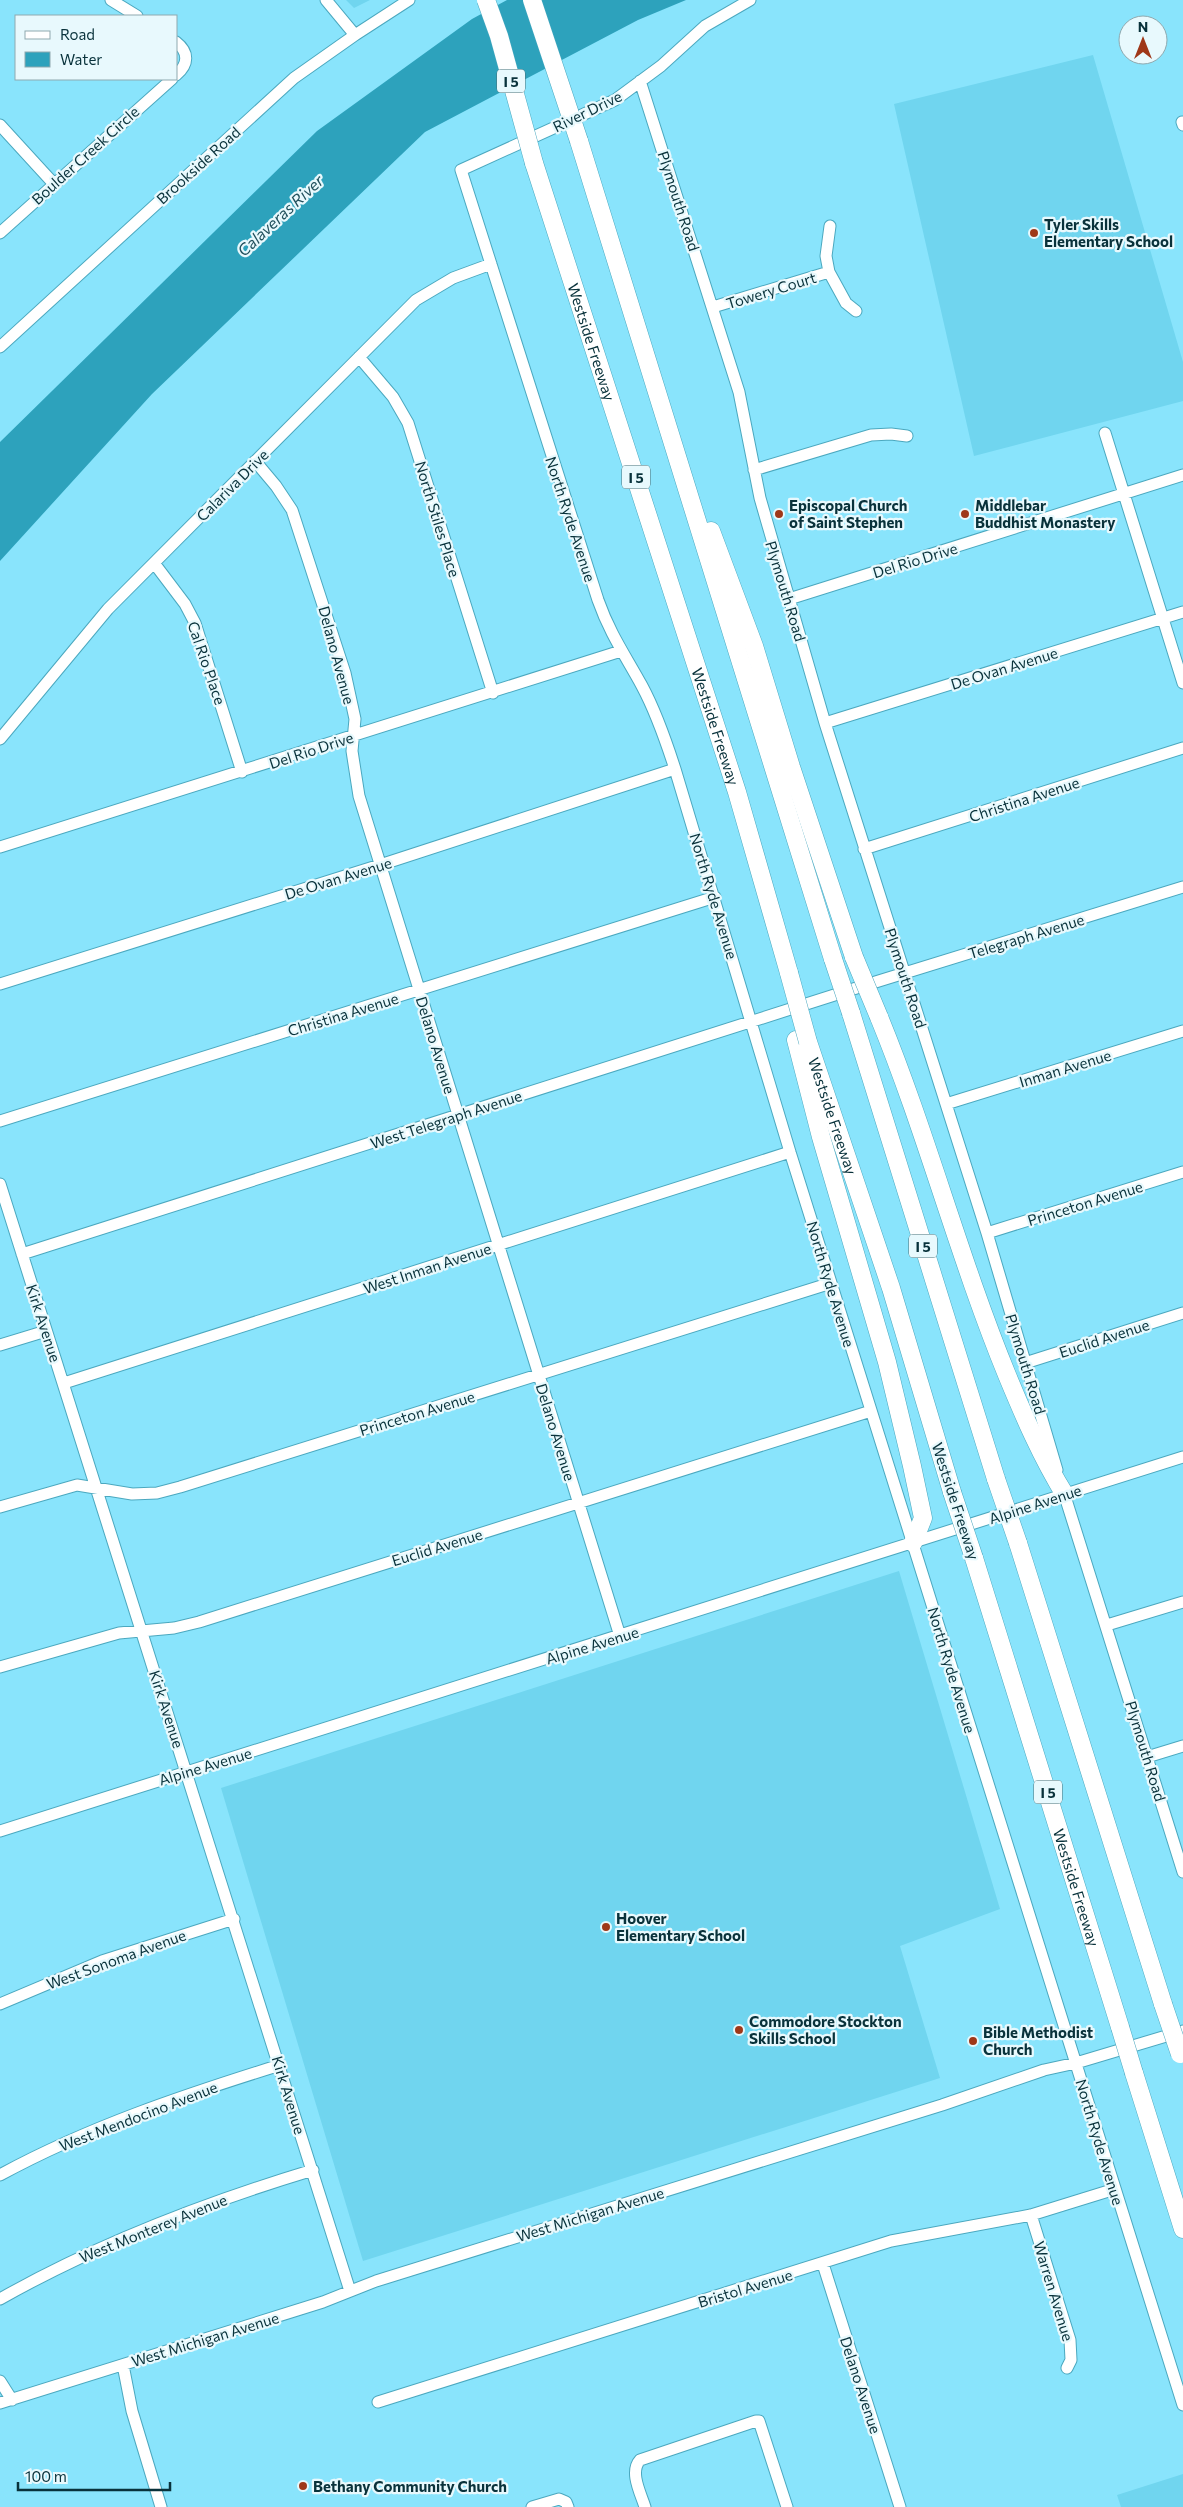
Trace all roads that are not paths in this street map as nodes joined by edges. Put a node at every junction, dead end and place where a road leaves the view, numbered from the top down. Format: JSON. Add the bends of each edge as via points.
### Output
{"nodes":[{"id":1,"x":111,"y":0,"type":"edge"},
{"id":2,"x":326,"y":0,"type":"edge"},
{"id":3,"x":409,"y":0,"type":"edge"},
{"id":4,"x":486,"y":0,"type":"edge"},
{"id":5,"x":532,"y":0,"type":"edge"},
{"id":6,"x":750,"y":0,"type":"edge"},
{"id":7,"x":135,"y":15,"type":"edge"},
{"id":8,"x":355,"y":35,"type":"junction"},
{"id":9,"x":178,"y":44,"type":"edge"},
{"id":10,"x":178,"y":73,"type":"edge"},
{"id":11,"x":171,"y":80,"type":"edge"},
{"id":12,"x":640,"y":81,"type":"junction"},
{"id":13,"x":0,"y":125,"type":"edge"},
{"id":14,"x":461,"y":170,"type":"joint"},
{"id":15,"x":54,"y":184,"type":"junction"},
{"id":16,"x":830,"y":226,"type":"dead end"},
{"id":17,"x":0,"y":233,"type":"edge"},
{"id":18,"x":491,"y":264,"type":"junction"},
{"id":19,"x":829,"y":272,"type":"junction"},
{"id":20,"x":713,"y":307,"type":"junction"},
{"id":21,"x":856,"y":311,"type":"dead end"},
{"id":22,"x":641,"y":343,"type":"junction"},
{"id":23,"x":0,"y":346,"type":"edge"},
{"id":24,"x":359,"y":357,"type":"junction"},
{"id":25,"x":1105,"y":433,"type":"dead end"},
{"id":26,"x":907,"y":436,"type":"dead end"},
{"id":27,"x":255,"y":461,"type":"junction"},
{"id":28,"x":754,"y":470,"type":"junction"},
{"id":29,"x":1183,"y":475,"type":"edge"},
{"id":30,"x":1124,"y":494,"type":"junction"},
{"id":31,"x":154,"y":563,"type":"junction"},
{"id":32,"x":789,"y":599,"type":"junction"},
{"id":33,"x":1183,"y":612,"type":"edge"},
{"id":34,"x":1163,"y":618,"type":"junction"},
{"id":35,"x":621,"y":652,"type":"junction"},
{"id":36,"x":1183,"y":683,"type":"edge"},
{"id":37,"x":493,"y":693,"type":"junction"},
{"id":38,"x":825,"y":723,"type":"junction"},
{"id":39,"x":353,"y":737,"type":"junction"},
{"id":40,"x":0,"y":740,"type":"edge"},
{"id":41,"x":1183,"y":748,"type":"edge"},
{"id":42,"x":675,"y":769,"type":"junction"},
{"id":43,"x":242,"y":772,"type":"junction"},
{"id":44,"x":1,"y":845,"type":"edge"},
{"id":45,"x":864,"y":849,"type":"junction"},
{"id":46,"x":380,"y":865,"type":"junction"},
{"id":47,"x":1183,"y":887,"type":"edge"},
{"id":48,"x":714,"y":897,"type":"junction"},
{"id":49,"x":904,"y":973,"type":"junction"},
{"id":50,"x":0,"y":984,"type":"edge"},
{"id":51,"x":869,"y":984,"type":"joint"},
{"id":52,"x":419,"y":990,"type":"junction"},
{"id":53,"x":751,"y":1023,"type":"junction"},
{"id":54,"x":1183,"y":1031,"type":"edge"},
{"id":55,"x":802,"y":1041,"type":"junction"},
{"id":56,"x":946,"y":1104,"type":"junction"},
{"id":57,"x":458,"y":1115,"type":"junction"},
{"id":58,"x":0,"y":1121,"type":"edge"},
{"id":59,"x":790,"y":1152,"type":"junction"},
{"id":60,"x":1183,"y":1172,"type":"edge"},
{"id":61,"x":0,"y":1184,"type":"edge"},
{"id":62,"x":987,"y":1233,"type":"junction"},
{"id":63,"x":498,"y":1245,"type":"junction"},
{"id":64,"x":22,"y":1254,"type":"junction"},
{"id":65,"x":831,"y":1283,"type":"junction"},
{"id":66,"x":1183,"y":1313,"type":"edge"},
{"id":67,"x":46,"y":1331,"type":"junction"},
{"id":68,"x":0,"y":1345,"type":"edge"},
{"id":69,"x":1025,"y":1363,"type":"junction"},
{"id":70,"x":538,"y":1375,"type":"junction"},
{"id":71,"x":64,"y":1383,"type":"junction"},
{"id":72,"x":871,"y":1411,"type":"junction"},
{"id":73,"x":1183,"y":1457,"type":"edge"},
{"id":74,"x":96,"y":1488,"type":"junction"},
{"id":75,"x":1064,"y":1495,"type":"junction"},
{"id":76,"x":578,"y":1503,"type":"junction"},
{"id":77,"x":0,"y":1507,"type":"edge"},
{"id":78,"x":913,"y":1543,"type":"junction"},
{"id":79,"x":1183,"y":1602,"type":"edge"},
{"id":80,"x":1107,"y":1626,"type":"junction"},
{"id":81,"x":142,"y":1631,"type":"junction"},
{"id":82,"x":620,"y":1636,"type":"junction"},
{"id":83,"x":0,"y":1667,"type":"edge"},
{"id":84,"x":1183,"y":1746,"type":"edge"},
{"id":85,"x":1147,"y":1757,"type":"junction"},
{"id":86,"x":187,"y":1772,"type":"junction"},
{"id":87,"x":0,"y":1831,"type":"edge"},
{"id":88,"x":1183,"y":1872,"type":"edge"},
{"id":89,"x":234,"y":1919,"type":"junction"},
{"id":90,"x":0,"y":2004,"type":"edge"},
{"id":91,"x":1183,"y":2031,"type":"edge"},
{"id":92,"x":1181,"y":2059,"type":"edge"},
{"id":93,"x":1076,"y":2063,"type":"junction"},
{"id":94,"x":280,"y":2065,"type":"junction"},
{"id":95,"x":313,"y":2170,"type":"junction"},
{"id":96,"x":0,"y":2176,"type":"edge"},
{"id":97,"x":1115,"y":2189,"type":"junction"},
{"id":98,"x":1031,"y":2215,"type":"junction"},
{"id":99,"x":1183,"y":2229,"type":"edge"},
{"id":100,"x":823,"y":2264,"type":"junction"},
{"id":101,"x":350,"y":2291,"type":"junction"},
{"id":102,"x":0,"y":2300,"type":"edge"},
{"id":103,"x":123,"y":2365,"type":"junction"},
{"id":104,"x":1067,"y":2368,"type":"dead end"},
{"id":105,"x":0,"y":2381,"type":"edge"},
{"id":106,"x":12,"y":2400,"type":"junction"},
{"id":107,"x":378,"y":2402,"type":"dead end"},
{"id":108,"x":0,"y":2403,"type":"edge"},
{"id":109,"x":1183,"y":2405,"type":"edge"},
{"id":110,"x":566,"y":2504,"type":"edge"},
{"id":111,"x":161,"y":2507,"type":"edge"},
{"id":112,"x":532,"y":2507,"type":"edge"},
{"id":113,"x":646,"y":2507,"type":"edge"},
{"id":114,"x":786,"y":2507,"type":"edge"},
{"id":115,"x":900,"y":2507,"type":"edge"}],
"edges":[{"from":1,"to":7,"type":"street"},
{"from":2,"to":8,"type":"street"},
{"from":3,"to":8,"type":"street","name":"Brookside Road"},
{"from":4,"to":55,"type":"highway","name":"Westside Freeway","number":"I 5","bridge":true,"via":[[534,163],[737,792],[748,867],[784,974]]},
{"from":5,"to":22,"type":"highway","number":"I 5","bridge":true},
{"from":6,"to":12,"type":"street","name":"River Drive","via":[[705,26]]},
{"from":8,"to":23,"type":"street","name":"Brookside Road","via":[[294,78]]},
{"from":9,"to":10,"type":"street","via":[[186,56],[185,66]]},
{"from":11,"to":15,"type":"street","name":"Boulder Creek Circle"},
{"from":12,"to":14,"type":"street","name":"River Drive","via":[[615,100]]},
{"from":12,"to":20,"type":"street","name":"Plymouth Road"},
{"from":13,"to":15,"type":"street"},
{"from":14,"to":18,"type":"street","name":"North Ryde Avenue"},
{"from":15,"to":17,"type":"street","name":"Boulder Creek Circle"},
{"from":16,"to":19,"type":"street","name":"Towery Court","via":[[826,256]]},
{"from":18,"to":24,"type":"street","name":"Calariva Drive","via":[[453,278],[416,300]]},
{"from":18,"to":35,"type":"street","name":"North Ryde Avenue","via":[[573,528],[608,630]]},
{"from":19,"to":20,"type":"street","name":"Towery Court"},
{"from":19,"to":21,"type":"street","name":"Towery Court","via":[[846,303]]},
{"from":20,"to":28,"type":"street","name":"Plymouth Road","via":[[739,392]]},
{"from":22,"to":75,"type":"highway","bridge":true,"via":[[754,646],[854,957],[900,1070],[980,1308],[1027,1423]]},
{"from":22,"to":92,"type":"highway","number":"I 5","bridge":true},
{"from":24,"to":27,"type":"street","name":"Calariva Drive"},
{"from":24,"to":37,"type":"street","name":"North Stiles Place","via":[[393,397],[408,424]]},
{"from":25,"to":30,"type":"street"},
{"from":26,"to":28,"type":"street","via":[[872,435]]},
{"from":27,"to":31,"type":"street","name":"Calariva Drive"},
{"from":27,"to":39,"type":"street","name":"Delano Avenue","via":[[286,499],[297,522],[345,673],[355,719]]},
{"from":28,"to":32,"type":"street","name":"Plymouth Road"},
{"from":29,"to":30,"type":"street","name":"Del Rio Drive"},
{"from":30,"to":32,"type":"street","name":"Del Rio Drive"},
{"from":30,"to":34,"type":"street"},
{"from":31,"to":40,"type":"street","name":"Calariva Drive","via":[[102,616]]},
{"from":31,"to":43,"type":"street","name":"Cal Rio Place","via":[[195,623]]},
{"from":32,"to":38,"type":"street","name":"Plymouth Road"},
{"from":33,"to":34,"type":"street","name":"De Ovan Avenue"},
{"from":34,"to":36,"type":"street"},
{"from":34,"to":38,"type":"street","name":"De Ovan Avenue"},
{"from":35,"to":37,"type":"street","name":"Del Rio Drive"},
{"from":35,"to":42,"type":"street","name":"North Ryde Avenue","via":[[643,687]]},
{"from":37,"to":39,"type":"street","name":"Del Rio Drive"},
{"from":38,"to":45,"type":"street","name":"Plymouth Road"},
{"from":39,"to":43,"type":"street","name":"Del Rio Drive"},
{"from":39,"to":46,"type":"street","name":"Delano Avenue","via":[[359,796]]},
{"from":41,"to":45,"type":"street","name":"Christina Avenue"},
{"from":42,"to":46,"type":"street","name":"De Ovan Avenue"},
{"from":42,"to":48,"type":"street","name":"North Ryde Avenue"},
{"from":43,"to":44,"type":"street","name":"Del Rio Drive"},
{"from":45,"to":49,"type":"street","name":"Plymouth Road"},
{"from":46,"to":50,"type":"street","name":"De Ovan Avenue"},
{"from":46,"to":52,"type":"street","name":"Delano Avenue"},
{"from":47,"to":49,"type":"street","name":"Telegraph Avenue"},
{"from":48,"to":52,"type":"street","name":"Christina Avenue"},
{"from":48,"to":53,"type":"street","name":"North Ryde Avenue"},
{"from":49,"to":51,"type":"street","name":"Telegraph Avenue"},
{"from":49,"to":56,"type":"street","name":"Plymouth Road"},
{"from":51,"to":53,"type":"street","name":"West Telegraph Avenue"},
{"from":52,"to":57,"type":"street","name":"Delano Avenue"},
{"from":52,"to":58,"type":"street","name":"Christina Avenue"},
{"from":53,"to":57,"type":"street","name":"West Telegraph Avenue"},
{"from":53,"to":59,"type":"street","name":"North Ryde Avenue"},
{"from":54,"to":56,"type":"street","name":"Inman Avenue"},
{"from":55,"to":78,"type":"highway","via":[[821,1137],[887,1362],[912,1466],[923,1518]]},
{"from":55,"to":99,"type":"highway","name":"Westside Freeway","number":"I 5","bridge":true,"via":[[891,1288]]},
{"from":56,"to":62,"type":"street","name":"Plymouth Road"},
{"from":57,"to":63,"type":"street","name":"Delano Avenue"},
{"from":57,"to":64,"type":"street","name":"West Telegraph Avenue"},
{"from":59,"to":63,"type":"street","name":"West Inman Avenue"},
{"from":59,"to":65,"type":"street","name":"North Ryde Avenue"},
{"from":60,"to":62,"type":"street","name":"Princeton Avenue"},
{"from":61,"to":64,"type":"street","name":"Kirk Avenue"},
{"from":62,"to":69,"type":"street","name":"Plymouth Road"},
{"from":63,"to":70,"type":"street","name":"Delano Avenue"},
{"from":63,"to":71,"type":"street","name":"West Inman Avenue"},
{"from":64,"to":67,"type":"street","name":"Kirk Avenue"},
{"from":65,"to":70,"type":"street","name":"Princeton Avenue"},
{"from":65,"to":72,"type":"street","name":"North Ryde Avenue"},
{"from":66,"to":69,"type":"street","name":"Euclid Avenue"},
{"from":67,"to":68,"type":"street"},
{"from":67,"to":71,"type":"street","name":"Kirk Avenue"},
{"from":69,"to":75,"type":"street","name":"Plymouth Road"},
{"from":70,"to":74,"type":"street","name":"Princeton Avenue","via":[[157,1493],[132,1494]]},
{"from":70,"to":76,"type":"street","name":"Delano Avenue"},
{"from":71,"to":74,"type":"street","name":"Kirk Avenue"},
{"from":72,"to":76,"type":"street","name":"Euclid Avenue"},
{"from":72,"to":78,"type":"street","name":"North Ryde Avenue"},
{"from":73,"to":75,"type":"street","name":"Alpine Avenue"},
{"from":74,"to":77,"type":"street","name":"Princeton Avenue","via":[[77,1485]]},
{"from":74,"to":81,"type":"street","name":"Kirk Avenue"},
{"from":75,"to":78,"type":"street","name":"Alpine Avenue"},
{"from":75,"to":80,"type":"street","name":"Plymouth Road"},
{"from":76,"to":81,"type":"street","name":"Euclid Avenue","via":[[199,1622]]},
{"from":76,"to":82,"type":"street","name":"Delano Avenue"},
{"from":78,"to":82,"type":"street","name":"Alpine Avenue"},
{"from":78,"to":93,"type":"street","name":"North Ryde Avenue"},
{"from":79,"to":80,"type":"street"},
{"from":80,"to":85,"type":"street","name":"Plymouth Road"},
{"from":81,"to":83,"type":"street","name":"Euclid Avenue","via":[[119,1633]]},
{"from":81,"to":86,"type":"street","name":"Kirk Avenue"},
{"from":82,"to":86,"type":"street","name":"Alpine Avenue"},
{"from":84,"to":85,"type":"street"},
{"from":85,"to":88,"type":"street","name":"Plymouth Road"},
{"from":86,"to":87,"type":"street","name":"Alpine Avenue"},
{"from":86,"to":89,"type":"street","name":"Kirk Avenue"},
{"from":89,"to":90,"type":"street","name":"West Sonoma Avenue","via":[[102,1961]]},
{"from":89,"to":94,"type":"street","name":"Kirk Avenue"},
{"from":91,"to":93,"type":"street","name":"West Michigan Avenue"},
{"from":93,"to":97,"type":"street","name":"North Ryde Avenue"},
{"from":93,"to":101,"type":"street","name":"West Michigan Avenue","via":[[1044,2070]]},
{"from":94,"to":95,"type":"street","name":"Kirk Avenue"},
{"from":94,"to":96,"type":"street","name":"West Mendocino Avenue","via":[[139,2112],[84,2134]]},
{"from":95,"to":101,"type":"street","name":"Kirk Avenue"},
{"from":95,"to":102,"type":"street","name":"West Monterey Avenue","via":[[191,2209],[108,2243]]},
{"from":97,"to":98,"type":"street","name":"Bristol Avenue"},
{"from":97,"to":109,"type":"street","name":"North Ryde Avenue"},
{"from":98,"to":100,"type":"street","name":"Bristol Avenue","via":[[891,2240]]},
{"from":98,"to":104,"type":"street","name":"Warren Avenue","via":[[1070,2340],[1071,2360]]},
{"from":100,"to":107,"type":"street","name":"Bristol Avenue"},
{"from":100,"to":115,"type":"street","name":"Delano Avenue"},
{"from":101,"to":103,"type":"street","name":"West Michigan Avenue"},
{"from":103,"to":106,"type":"street","name":"West Michigan Avenue"},
{"from":103,"to":111,"type":"street","via":[[132,2411]]},
{"from":105,"to":106,"type":"street"},
{"from":106,"to":108,"type":"street","name":"West Michigan Avenue"},
{"from":110,"to":112,"type":"street","via":[[553,2500]]},
{"from":113,"to":114,"type":"street","via":[[635,2472],[640,2460],[756,2421],[759,2421]]}]}
